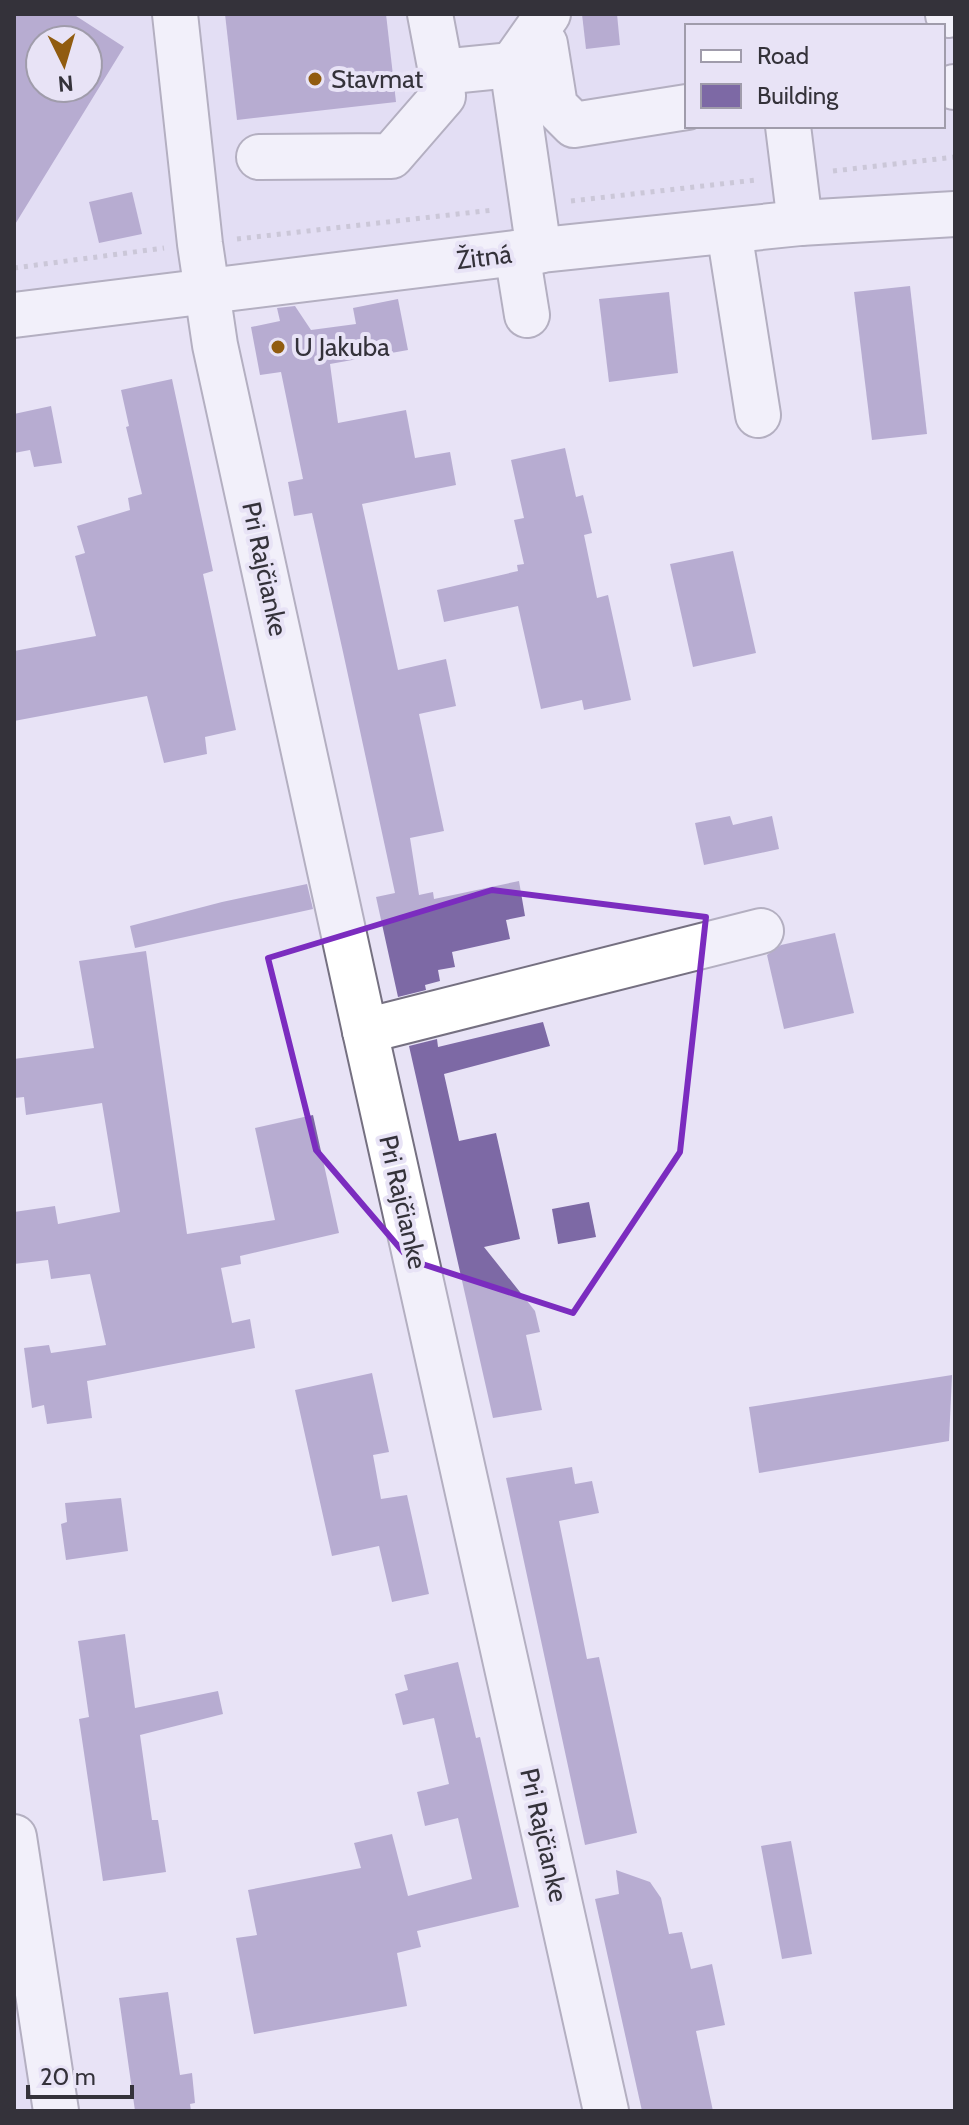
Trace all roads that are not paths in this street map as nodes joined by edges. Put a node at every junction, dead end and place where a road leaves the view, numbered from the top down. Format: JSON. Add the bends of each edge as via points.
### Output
{"nodes":[{"id":1,"x":175,"y":14,"type":"edge"},
{"id":2,"x":430,"y":14,"type":"edge"},
{"id":3,"x":531,"y":38,"type":"edge"},
{"id":4,"x":441,"y":72,"type":"junction"},
{"id":5,"x":685,"y":107,"type":"edge"},
{"id":6,"x":788,"y":128,"type":"edge"},
{"id":7,"x":259,"y":157,"type":"dead end"},
{"id":8,"x":955,"y":214,"type":"edge"},
{"id":9,"x":800,"y":223,"type":"junction"},
{"id":10,"x":729,"y":231,"type":"junction"},
{"id":11,"x":528,"y":252,"type":"junction"},
{"id":12,"x":207,"y":292,"type":"junction"},
{"id":13,"x":14,"y":315,"type":"edge"},
{"id":14,"x":527,"y":315,"type":"dead end"},
{"id":15,"x":758,"y":415,"type":"dead end"},
{"id":16,"x":761,"y":931,"type":"dead end"},
{"id":17,"x":365,"y":1031,"type":"junction"},
{"id":18,"x":14,"y":1837,"type":"edge"},
{"id":19,"x":56,"y":2111,"type":"edge"},
{"id":20,"x":606,"y":2111,"type":"edge"}],
"edges":[{"from":1,"to":12,"type":"street","name":"Pri Rajčianke"},
{"from":2,"to":4,"type":"street"},
{"from":3,"to":4,"type":"street"},
{"from":3,"to":5,"type":"street","via":[[545,44],[555,106],[574,125]]},
{"from":3,"to":11,"type":"street"},
{"from":4,"to":7,"type":"street","via":[[443,96],[391,156]]},
{"from":6,"to":9,"type":"street"},
{"from":8,"to":9,"type":"street","name":"Žitná"},
{"from":9,"to":10,"type":"street","name":"Žitná"},
{"from":10,"to":11,"type":"street","name":"Žitná"},
{"from":10,"to":15,"type":"street"},
{"from":11,"to":12,"type":"street","name":"Žitná"},
{"from":11,"to":14,"type":"street"},
{"from":12,"to":13,"type":"street","name":"Žitná"},
{"from":12,"to":17,"type":"street","name":"Pri Rajčianke"},
{"from":16,"to":17,"type":"street"},
{"from":17,"to":20,"type":"street","name":"Pri Rajčianke"},
{"from":18,"to":19,"type":"street"}]}
